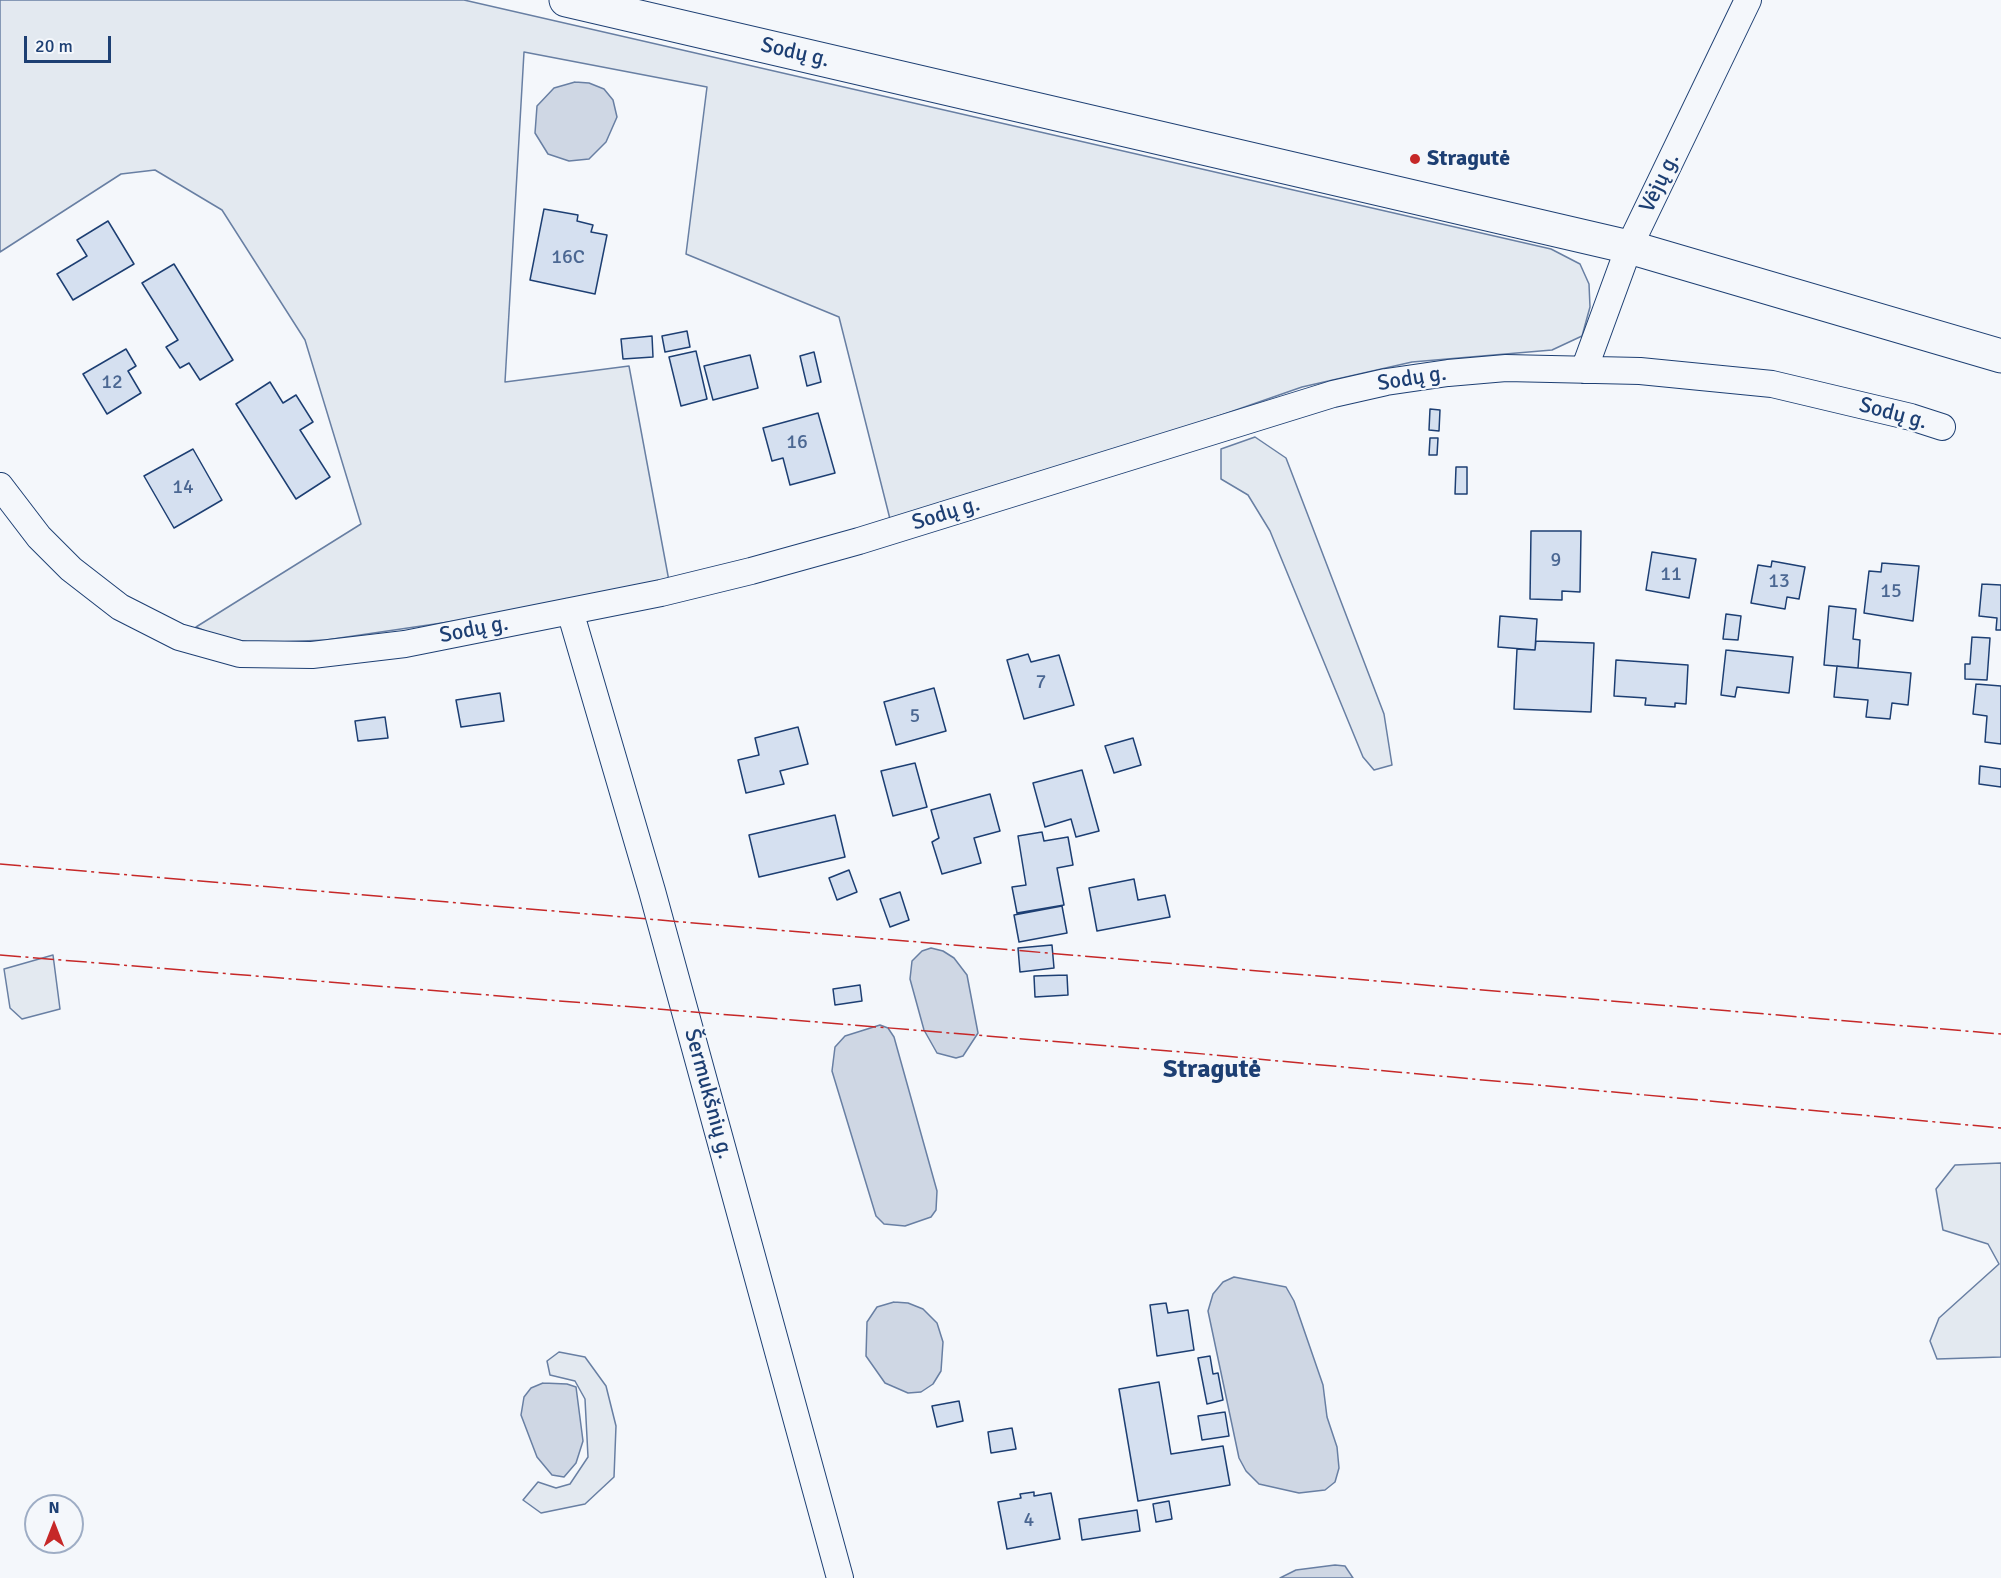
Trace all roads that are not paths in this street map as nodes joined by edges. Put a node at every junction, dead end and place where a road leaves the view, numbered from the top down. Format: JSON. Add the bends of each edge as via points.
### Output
{"nodes":[{"id":1,"x":566,"y":0,"type":"edge"},
{"id":2,"x":1748,"y":0,"type":"edge"},
{"id":3,"x":1629,"y":247,"type":"junction"},
{"id":4,"x":2001,"y":356,"type":"edge"},
{"id":5,"x":1584,"y":370,"type":"junction"},
{"id":6,"x":1942,"y":427,"type":"dead end"},
{"id":7,"x":0,"y":486,"type":"edge"},
{"id":8,"x":570,"y":611,"type":"junction"},
{"id":9,"x":840,"y":1578,"type":"edge"}],
"edges":[{"from":1,"to":3,"type":"main road","name":"Sodų g."},
{"from":2,"to":3,"type":"street","name":"Vėjų g."},
{"from":3,"to":4,"type":"main road","name":"Sodų g."},
{"from":3,"to":5,"type":"street","name":"Vėjų g."},
{"from":5,"to":6,"type":"street","name":"Sodų g.","via":[[1640,371],[1772,384]]},
{"from":5,"to":8,"type":"street","name":"Sodų g.","via":[[1468,371],[1333,393],[859,541],[661,593]]},
{"from":7,"to":8,"type":"street","name":"Sodų g.","via":[[47,545],[120,607],[179,637],[240,654],[312,655],[405,644]]},
{"from":8,"to":9,"type":"street","name":"Šermukšnių g.","via":[[652,891]]}]}
